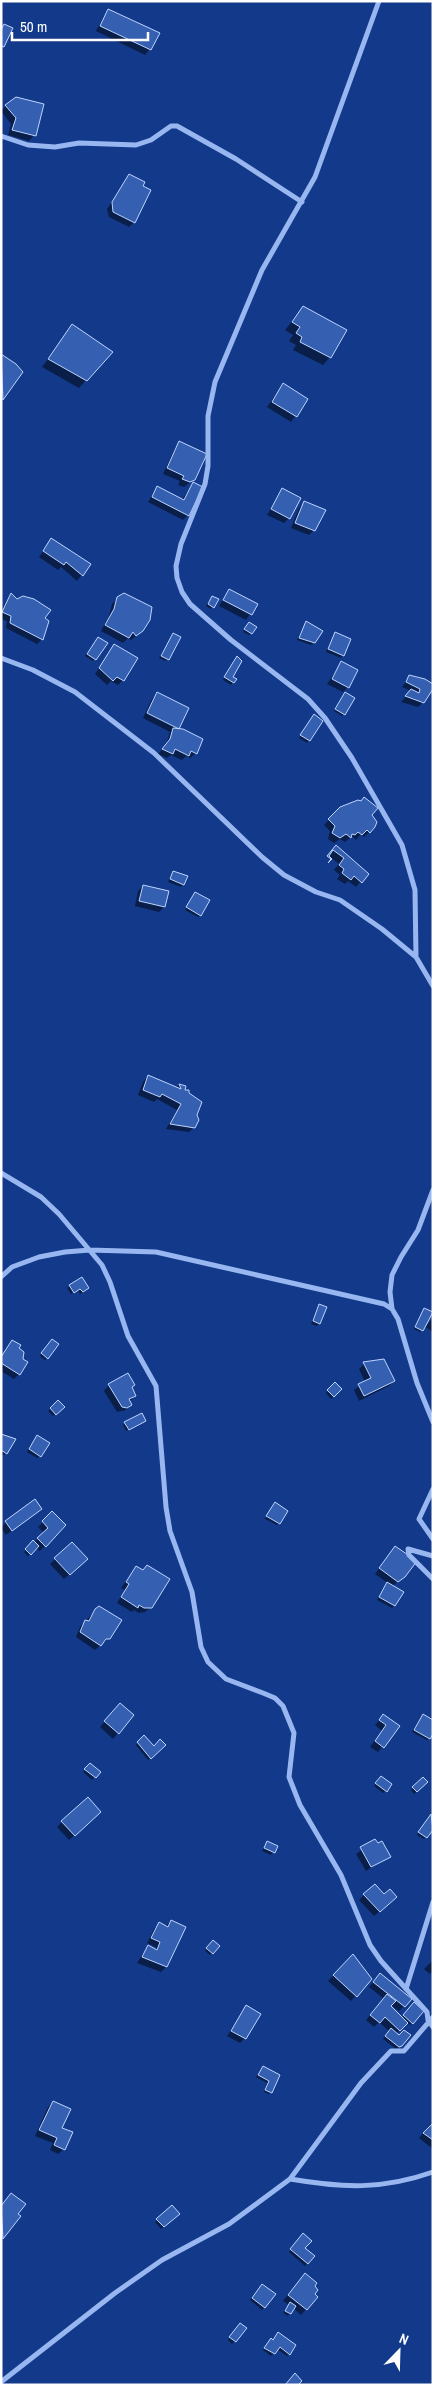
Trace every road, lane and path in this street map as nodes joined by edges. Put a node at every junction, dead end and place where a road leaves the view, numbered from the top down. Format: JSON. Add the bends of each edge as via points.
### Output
{"nodes":[{"id":1,"x":379,"y":1,"type":"edge"},
{"id":2,"x":1,"y":136,"type":"edge"},
{"id":3,"x":302,"y":202,"type":"junction"},
{"id":4,"x":1,"y":658,"type":"edge"},
{"id":5,"x":416,"y":957,"type":"junction"},
{"id":6,"x":433,"y":986,"type":"edge"},
{"id":7,"x":1,"y":1172,"type":"edge"},
{"id":8,"x":433,"y":1190,"type":"edge"},
{"id":9,"x":90,"y":1250,"type":"junction"},
{"id":10,"x":1,"y":1277,"type":"edge"},
{"id":11,"x":392,"y":1309,"type":"junction"},
{"id":12,"x":433,"y":1422,"type":"edge"},
{"id":13,"x":433,"y":1489,"type":"edge"},
{"id":14,"x":433,"y":1539,"type":"edge"},
{"id":15,"x":433,"y":1556,"type":"edge"},
{"id":16,"x":433,"y":1579,"type":"edge"},
{"id":17,"x":433,"y":1902,"type":"edge"},
{"id":18,"x":406,"y":1989,"type":"junction"},
{"id":19,"x":430,"y":2018,"type":"edge"},
{"id":20,"x":433,"y":2027,"type":"edge"},
{"id":21,"x":433,"y":2172,"type":"edge"},
{"id":22,"x":290,"y":2179,"type":"junction"},
{"id":23,"x":1,"y":2382,"type":"edge"}],
"edges":[{"from":1,"to":3,"type":"street","via":[[315,177]]},
{"from":2,"to":3,"type":"street","via":[[28,145],[55,147],[79,143],[136,145],[151,140],[171,126],[177,126]]},
{"from":3,"to":5,"type":"street","via":[[262,270],[215,382],[208,416],[205,484],[181,544],[176,578],[190,604],[208,622],[308,699],[352,758],[402,845],[415,890]]},
{"from":4,"to":5,"type":"street","via":[[75,692],[154,753],[262,857],[316,892],[340,900]]},
{"from":5,"to":6,"type":"street"},
{"from":7,"to":9,"type":"street","via":[[41,1197]]},
{"from":8,"to":11,"type":"street","via":[[418,1230],[392,1276]]},
{"from":9,"to":10,"type":"street","via":[[39,1257],[12,1267]]},
{"from":9,"to":11,"type":"street","via":[[156,1252],[376,1302]]},
{"from":9,"to":18,"type":"street","via":[[102,1265],[128,1336],[156,1386],[170,1531],[192,1592],[201,1647],[208,1662],[226,1679],[274,1698],[283,1706],[294,1733],[289,1777],[300,1805],[341,1875],[370,1946]]},
{"from":11,"to":12,"type":"street"},
{"from":13,"to":14,"type":"street","via":[[419,1519]]},
{"from":15,"to":16,"type":"street","via":[[408,1549],[409,1555]]},
{"from":17,"to":18,"type":"street"},
{"from":18,"to":19,"type":"street"},
{"from":19,"to":20,"type":"street"},
{"from":19,"to":22,"type":"street","via":[[404,2051],[391,2052],[361,2083]]},
{"from":21,"to":22,"type":"street","via":[[405,2182],[372,2186],[336,2187]]},
{"from":22,"to":23,"type":"street","via":[[229,2224],[146,2271]]}]}
